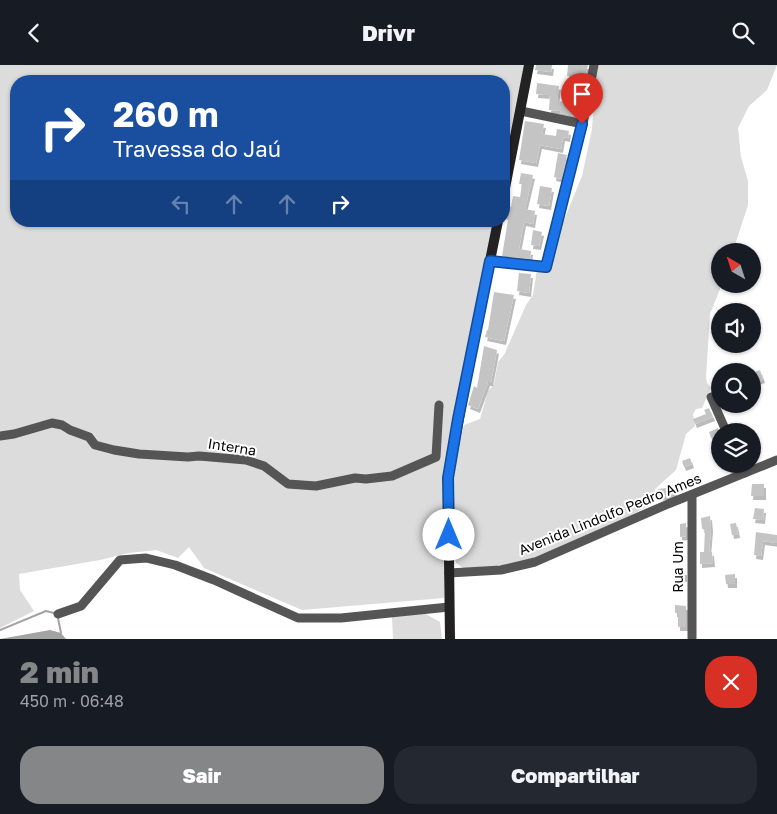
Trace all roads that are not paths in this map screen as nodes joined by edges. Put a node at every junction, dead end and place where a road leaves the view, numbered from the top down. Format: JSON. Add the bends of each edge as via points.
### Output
{"nodes":[{"id":1,"x":529,"y":65,"type":"edge"},
{"id":2,"x":594,"y":65,"type":"edge"},
{"id":3,"x":521,"y":111,"type":"junction"},
{"id":4,"x":582,"y":124,"type":"junction"},
{"id":5,"x":510,"y":164,"type":"edge"},
{"id":6,"x":497,"y":227,"type":"edge"},
{"id":7,"x":490,"y":261,"type":"junction"},
{"id":8,"x":438,"y":405,"type":"dead end"},
{"id":9,"x":0,"y":436,"type":"edge"},
{"id":10,"x":777,"y":460,"type":"edge"},
{"id":11,"x":761,"y":466,"type":"edge"},
{"id":12,"x":745,"y":473,"type":"edge"},
{"id":13,"x":692,"y":495,"type":"junction"},
{"id":14,"x":449,"y":573,"type":"junction"},
{"id":15,"x":449,"y":607,"type":"junction"},
{"id":16,"x":58,"y":614,"type":"dead end"},
{"id":17,"x":450,"y":639,"type":"edge"},
{"id":18,"x":692,"y":639,"type":"edge"}],
"edges":[{"from":1,"to":3,"type":"street"},
{"from":2,"to":4,"type":"street"},
{"from":3,"to":4,"type":"street"},
{"from":3,"to":5,"type":"street"},
{"from":4,"to":7,"type":"street","via":[[546,267]]},
{"from":6,"to":7,"type":"street"},
{"from":7,"to":14,"type":"street","via":[[448,478]]},
{"from":8,"to":9,"type":"street","name":"Interna","via":[[436,457],[392,476],[356,478],[316,486],[288,484],[264,466],[246,460],[114,450],[95,445],[89,437],[52,423]]},
{"from":10,"to":11,"type":"street","name":"Avenida Lindolfo Pedro Ames"},
{"from":12,"to":13,"type":"street","name":"Avenida Lindolfo Pedro Ames"},
{"from":13,"to":14,"type":"street","name":"Avenida Lindolfo Pedro Ames","via":[[534,563],[501,570]]},
{"from":13,"to":18,"type":"street","name":"Rua Um"},
{"from":14,"to":15,"type":"street"},
{"from":15,"to":16,"type":"street","via":[[342,619],[298,618],[206,577],[146,557],[120,560],[81,606]]},
{"from":15,"to":17,"type":"street"}]}
